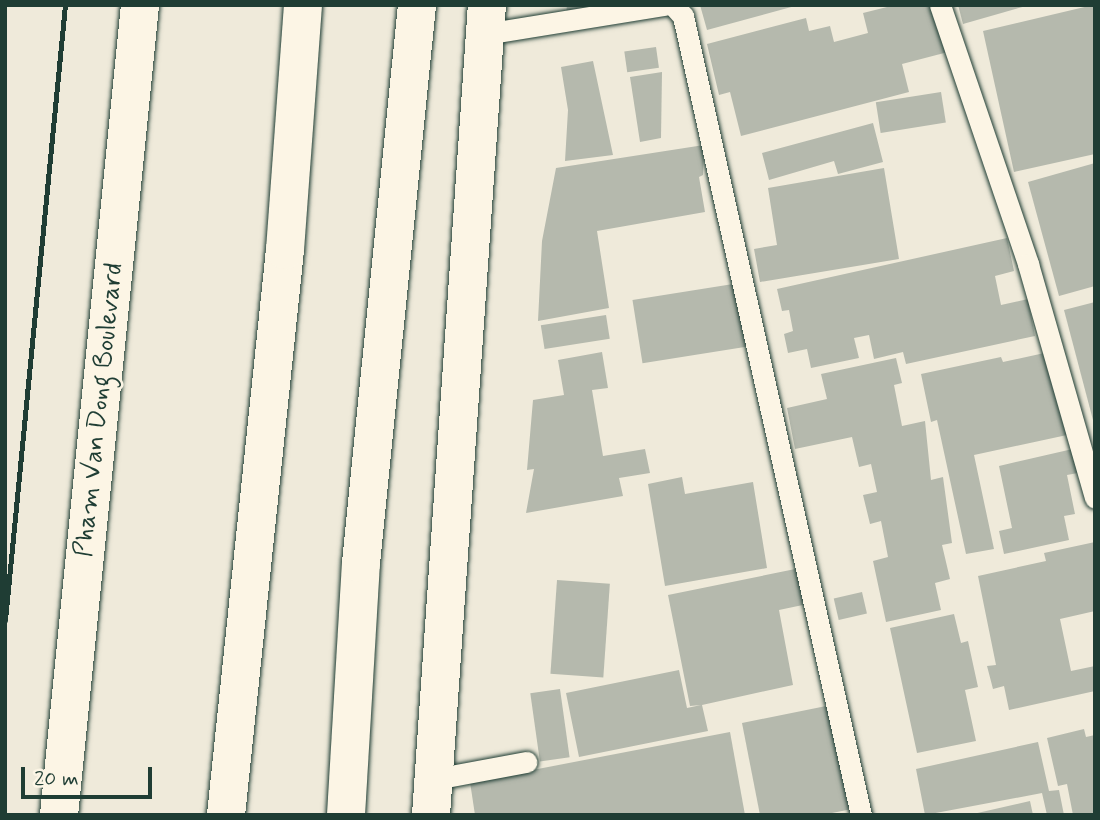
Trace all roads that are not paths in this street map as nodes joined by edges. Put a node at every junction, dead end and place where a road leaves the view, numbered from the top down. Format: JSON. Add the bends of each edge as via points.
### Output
{"nodes":[{"id":1,"x":140,"y":5,"type":"edge"},
{"id":2,"x":303,"y":5,"type":"edge"},
{"id":3,"x":417,"y":5,"type":"edge"},
{"id":4,"x":665,"y":5,"type":"edge"},
{"id":5,"x":673,"y":5,"type":"edge"},
{"id":6,"x":940,"y":5,"type":"edge"},
{"id":7,"x":486,"y":20,"type":"edge"},
{"id":8,"x":1089,"y":451,"type":"edge"},
{"id":9,"x":1095,"y":498,"type":"edge"},
{"id":10,"x":526,"y":762,"type":"dead end"},
{"id":11,"x":433,"y":797,"type":"edge"},
{"id":12,"x":59,"y":815,"type":"edge"},
{"id":13,"x":226,"y":815,"type":"edge"},
{"id":14,"x":346,"y":815,"type":"edge"},
{"id":15,"x":861,"y":815,"type":"edge"}],
"edges":[{"from":1,"to":12,"type":"main road","name":"Pham Van Dong Boulevard"},
{"from":2,"to":13,"type":"main road","via":[[285,250]]},
{"from":3,"to":14,"type":"main road","via":[[361,563]]},
{"from":4,"to":7,"type":"lane"},
{"from":5,"to":15,"type":"lane","via":[[683,16]]},
{"from":6,"to":8,"type":"lane"},
{"from":7,"to":11,"type":"main road"},
{"from":8,"to":9,"type":"lane"},
{"from":10,"to":11,"type":"lane"}]}
